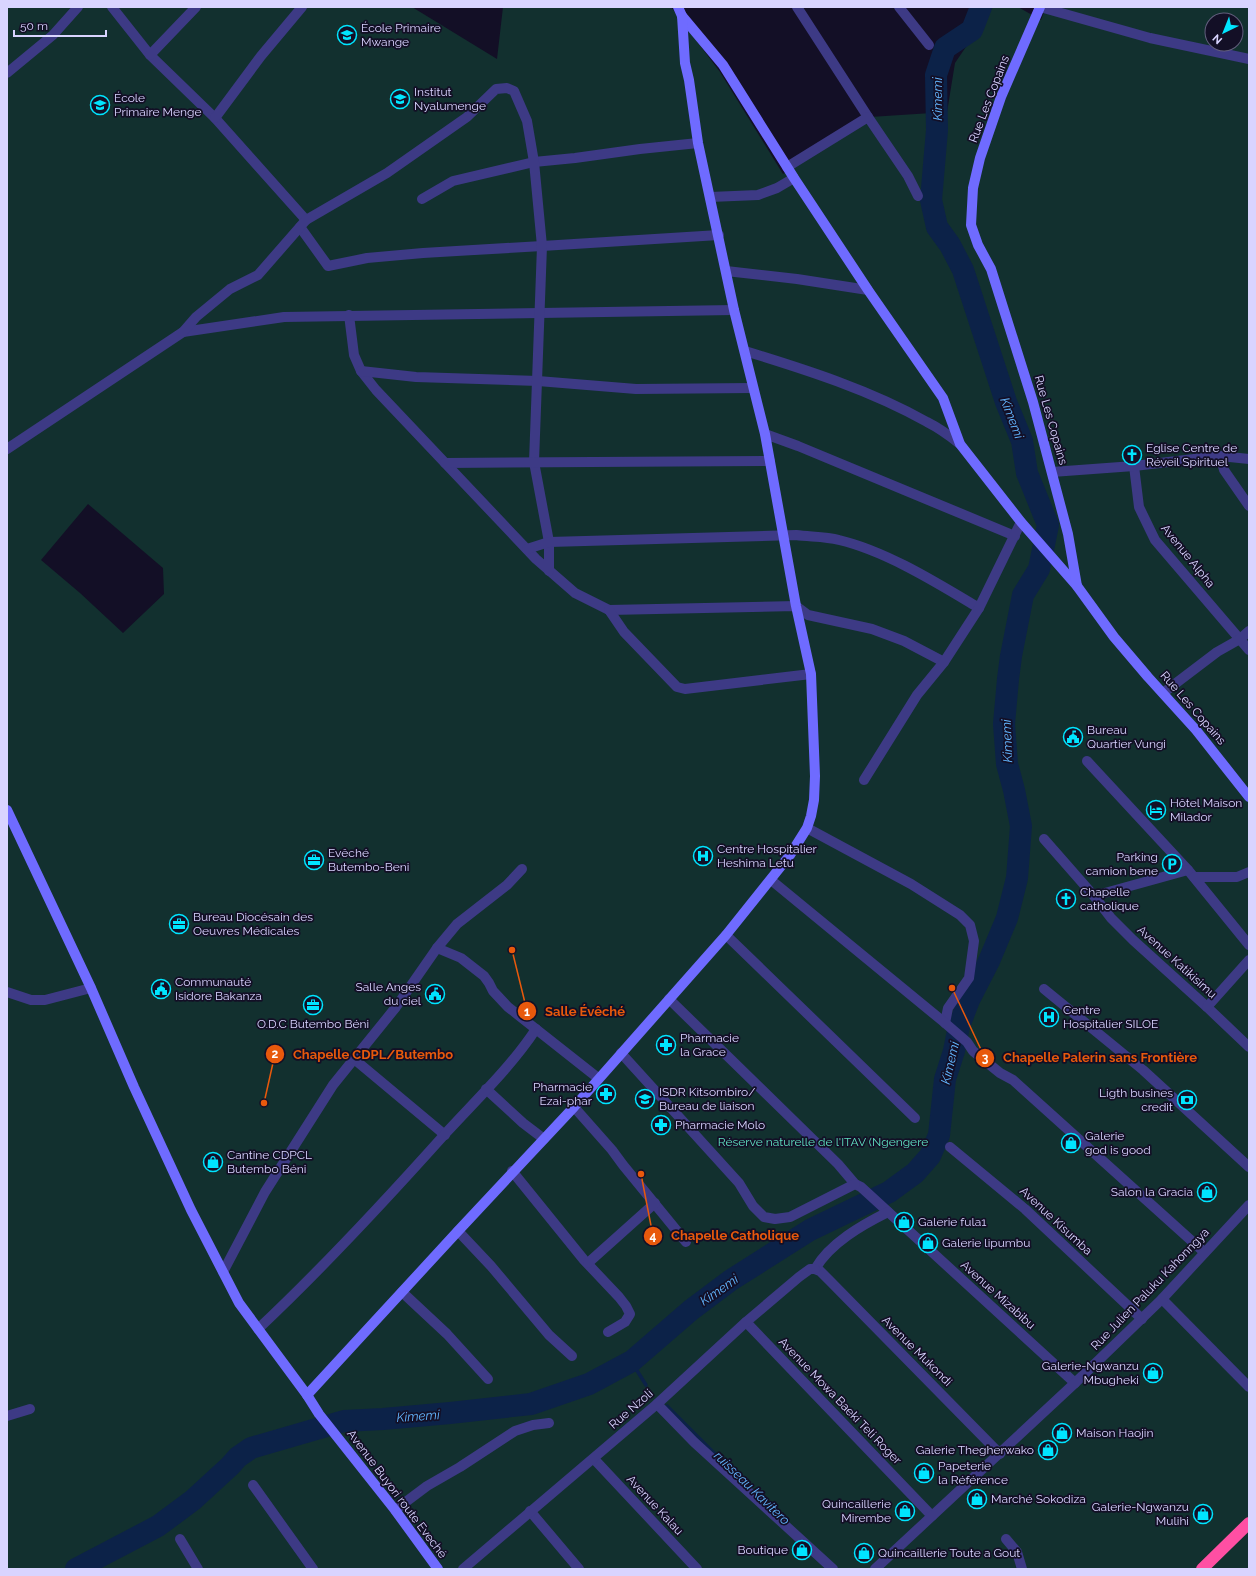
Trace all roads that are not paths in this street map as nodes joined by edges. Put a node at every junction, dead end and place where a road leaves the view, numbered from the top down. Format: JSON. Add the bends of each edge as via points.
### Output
{"nodes":[{"id":1,"x":78,"y":7,"type":"edge"},
{"id":2,"x":112,"y":7,"type":"edge"},
{"id":3,"x":196,"y":7,"type":"edge"},
{"id":4,"x":302,"y":7,"type":"edge"},
{"id":5,"x":797,"y":7,"type":"edge"},
{"id":6,"x":899,"y":7,"type":"edge"},
{"id":7,"x":1040,"y":7,"type":"edge"},
{"id":8,"x":1053,"y":9,"type":"edge"},
{"id":9,"x":680,"y":12,"type":"edge"},
{"id":10,"x":929,"y":45,"type":"dead end"},
{"id":11,"x":150,"y":55,"type":"junction"},
{"id":12,"x":1249,"y":59,"type":"edge"},
{"id":13,"x":7,"y":73,"type":"edge"},
{"id":14,"x":868,"y":117,"type":"junction"},
{"id":15,"x":215,"y":118,"type":"junction"},
{"id":16,"x":698,"y":143,"type":"junction"},
{"id":17,"x":534,"y":162,"type":"junction"},
{"id":18,"x":787,"y":167,"type":"junction"},
{"id":19,"x":794,"y":178,"type":"junction"},
{"id":20,"x":918,"y":196,"type":"dead end"},
{"id":21,"x":710,"y":197,"type":"junction"},
{"id":22,"x":422,"y":199,"type":"dead end"},
{"id":23,"x":303,"y":224,"type":"junction"},
{"id":24,"x":718,"y":235,"type":"junction"},
{"id":25,"x":542,"y":246,"type":"junction"},
{"id":26,"x":726,"y":271,"type":"junction"},
{"id":27,"x":868,"y":290,"type":"junction"},
{"id":28,"x":734,"y":310,"type":"junction"},
{"id":29,"x":540,"y":313,"type":"junction"},
{"id":30,"x":349,"y":315,"type":"junction"},
{"id":31,"x":183,"y":332,"type":"junction"},
{"id":32,"x":745,"y":351,"type":"junction"},
{"id":33,"x":361,"y":371,"type":"junction"},
{"id":34,"x":538,"y":381,"type":"junction"},
{"id":35,"x":754,"y":388,"type":"junction"},
{"id":36,"x":765,"y":434,"type":"junction"},
{"id":37,"x":960,"y":444,"type":"junction"},
{"id":38,"x":7,"y":449,"type":"edge"},
{"id":39,"x":1220,"y":456,"type":"junction"},
{"id":40,"x":1249,"y":460,"type":"edge"},
{"id":41,"x":770,"y":461,"type":"junction"},
{"id":42,"x":534,"y":462,"type":"junction"},
{"id":43,"x":445,"y":463,"type":"junction"},
{"id":44,"x":1134,"y":466,"type":"junction"},
{"id":45,"x":1052,"y":472,"type":"junction"},
{"id":46,"x":1249,"y":506,"type":"edge"},
{"id":47,"x":1021,"y":522,"type":"junction"},
{"id":48,"x":784,"y":536,"type":"junction"},
{"id":49,"x":1015,"y":536,"type":"junction"},
{"id":50,"x":549,"y":542,"type":"junction"},
{"id":51,"x":527,"y":549,"type":"junction"},
{"id":52,"x":549,"y":571,"type":"junction"},
{"id":53,"x":1077,"y":586,"type":"junction"},
{"id":54,"x":796,"y":606,"type":"junction"},
{"id":55,"x":979,"y":608,"type":"junction"},
{"id":56,"x":609,"y":610,"type":"junction"},
{"id":57,"x":1249,"y":631,"type":"edge"},
{"id":58,"x":1240,"y":639,"type":"junction"},
{"id":59,"x":1249,"y":650,"type":"edge"},
{"id":60,"x":944,"y":662,"type":"junction"},
{"id":61,"x":811,"y":674,"type":"junction"},
{"id":62,"x":1163,"y":693,"type":"junction"},
{"id":63,"x":1087,"y":761,"type":"dead end"},
{"id":64,"x":864,"y":780,"type":"dead end"},
{"id":65,"x":1249,"y":797,"type":"edge"},
{"id":66,"x":7,"y":810,"type":"edge"},
{"id":67,"x":807,"y":828,"type":"junction"},
{"id":68,"x":1044,"y":839,"type":"dead end"},
{"id":69,"x":522,"y":869,"type":"dead end"},
{"id":70,"x":1249,"y":872,"type":"edge"},
{"id":71,"x":1191,"y":874,"type":"junction"},
{"id":72,"x":771,"y":880,"type":"junction"},
{"id":73,"x":1094,"y":896,"type":"junction"},
{"id":74,"x":726,"y":935,"type":"junction"},
{"id":75,"x":1249,"y":945,"type":"edge"},
{"id":76,"x":438,"y":948,"type":"junction"},
{"id":77,"x":1249,"y":960,"type":"edge"},
{"id":78,"x":91,"y":988,"type":"junction"},
{"id":79,"x":1044,"y":989,"type":"dead end"},
{"id":80,"x":7,"y":992,"type":"edge"},
{"id":81,"x":669,"y":999,"type":"junction"},
{"id":82,"x":1207,"y":1007,"type":"junction"},
{"id":83,"x":945,"y":1023,"type":"junction"},
{"id":84,"x":536,"y":1029,"type":"junction"},
{"id":85,"x":1249,"y":1047,"type":"edge"},
{"id":86,"x":621,"y":1053,"type":"junction"},
{"id":87,"x":354,"y":1060,"type":"junction"},
{"id":88,"x":598,"y":1078,"type":"junction"},
{"id":89,"x":486,"y":1089,"type":"junction"},
{"id":90,"x":574,"y":1107,"type":"junction"},
{"id":91,"x":915,"y":1118,"type":"dead end"},
{"id":92,"x":444,"y":1135,"type":"junction"},
{"id":93,"x":544,"y":1139,"type":"junction"},
{"id":94,"x":950,"y":1147,"type":"dead end"},
{"id":95,"x":1249,"y":1167,"type":"edge"},
{"id":96,"x":512,"y":1171,"type":"junction"},
{"id":97,"x":858,"y":1185,"type":"junction"},
{"id":98,"x":655,"y":1203,"type":"junction"},
{"id":99,"x":1249,"y":1205,"type":"edge"},
{"id":100,"x":887,"y":1211,"type":"junction"},
{"id":101,"x":458,"y":1230,"type":"junction"},
{"id":102,"x":686,"y":1242,"type":"dead end"},
{"id":103,"x":1204,"y":1252,"type":"junction"},
{"id":104,"x":588,"y":1263,"type":"junction"},
{"id":105,"x":815,"y":1269,"type":"junction"},
{"id":106,"x":223,"y":1272,"type":"junction"},
{"id":107,"x":402,"y":1292,"type":"junction"},
{"id":108,"x":1162,"y":1299,"type":"junction"},
{"id":109,"x":1142,"y":1319,"type":"junction"},
{"id":110,"x":746,"y":1322,"type":"junction"},
{"id":111,"x":258,"y":1329,"type":"junction"},
{"id":112,"x":608,"y":1332,"type":"dead end"},
{"id":113,"x":572,"y":1356,"type":"dead end"},
{"id":114,"x":488,"y":1379,"type":"dead end"},
{"id":115,"x":1075,"y":1384,"type":"junction"},
{"id":116,"x":1249,"y":1387,"type":"edge"},
{"id":117,"x":307,"y":1395,"type":"junction"},
{"id":118,"x":657,"y":1404,"type":"junction"},
{"id":119,"x":30,"y":1409,"type":"dead end"},
{"id":120,"x":7,"y":1416,"type":"edge"},
{"id":121,"x":549,"y":1423,"type":"dead end"},
{"id":122,"x":1000,"y":1454,"type":"junction"},
{"id":123,"x":594,"y":1459,"type":"junction"},
{"id":124,"x":253,"y":1485,"type":"dead end"},
{"id":125,"x":395,"y":1510,"type":"junction"},
{"id":126,"x":530,"y":1511,"type":"junction"},
{"id":127,"x":932,"y":1516,"type":"junction"},
{"id":128,"x":1249,"y":1523,"type":"edge"},
{"id":129,"x":180,"y":1539,"type":"dead end"},
{"id":130,"x":1006,"y":1539,"type":"dead end"},
{"id":131,"x":198,"y":1569,"type":"edge"},
{"id":132,"x":313,"y":1569,"type":"edge"},
{"id":133,"x":438,"y":1569,"type":"edge"},
{"id":134,"x":463,"y":1569,"type":"edge"},
{"id":135,"x":579,"y":1569,"type":"edge"},
{"id":136,"x":697,"y":1569,"type":"edge"},
{"id":137,"x":833,"y":1569,"type":"edge"},
{"id":138,"x":875,"y":1569,"type":"edge"},
{"id":139,"x":1022,"y":1569,"type":"edge"},
{"id":140,"x":1202,"y":1569,"type":"edge"}],
"edges":[{"from":1,"to":13,"type":"street","via":[[53,35]]},
{"from":2,"to":11,"type":"street"},
{"from":3,"to":11,"type":"street"},
{"from":4,"to":15,"type":"street","via":[[261,56]]},
{"from":5,"to":14,"type":"street"},
{"from":6,"to":10,"type":"street"},
{"from":7,"to":8,"type":"street"},
{"from":7,"to":45,"type":"street","name":"Rue Les Copains","via":[[1001,97],[980,158],[973,188],[971,225],[991,269],[1034,402]]},
{"from":8,"to":12,"type":"street","via":[[1150,38]]},
{"from":9,"to":16,"type":"street"},
{"from":9,"to":18,"type":"street","via":[[723,65]]},
{"from":11,"to":15,"type":"street"},
{"from":14,"to":18,"type":"street"},
{"from":14,"to":20,"type":"street","via":[[908,176]]},
{"from":15,"to":23,"type":"street"},
{"from":16,"to":17,"type":"street"},
{"from":16,"to":21,"type":"street"},
{"from":17,"to":22,"type":"street","via":[[453,181]]},
{"from":17,"to":23,"type":"street","via":[[527,121],[514,91],[507,88],[496,89],[467,117],[387,173]]},
{"from":17,"to":25,"type":"street"},
{"from":18,"to":19,"type":"street"},
{"from":19,"to":21,"type":"street","via":[[758,195]]},
{"from":19,"to":27,"type":"street"},
{"from":21,"to":24,"type":"street"},
{"from":23,"to":25,"type":"street","via":[[328,266],[367,258],[423,252]]},
{"from":23,"to":31,"type":"street","via":[[258,275],[230,289],[196,317]]},
{"from":24,"to":25,"type":"street"},
{"from":24,"to":26,"type":"street"},
{"from":25,"to":29,"type":"street"},
{"from":26,"to":27,"type":"street"},
{"from":26,"to":28,"type":"street"},
{"from":27,"to":37,"type":"street","via":[[943,398]]},
{"from":28,"to":29,"type":"street"},
{"from":28,"to":32,"type":"street"},
{"from":29,"to":30,"type":"street"},
{"from":29,"to":34,"type":"street"},
{"from":30,"to":31,"type":"street","via":[[284,318]]},
{"from":30,"to":33,"type":"street","via":[[354,355]]},
{"from":31,"to":38,"type":"street"},
{"from":32,"to":35,"type":"street"},
{"from":32,"to":37,"type":"street","via":[[816,373],[892,404],[928,422]]},
{"from":33,"to":34,"type":"street","via":[[416,377]]},
{"from":33,"to":43,"type":"street"},
{"from":34,"to":35,"type":"street","via":[[636,389]]},
{"from":34,"to":42,"type":"street"},
{"from":35,"to":36,"type":"street"},
{"from":36,"to":41,"type":"street"},
{"from":36,"to":49,"type":"street"},
{"from":37,"to":47,"type":"street"},
{"from":39,"to":40,"type":"street"},
{"from":39,"to":44,"type":"street"},
{"from":39,"to":46,"type":"street","via":[[1224,470]]},
{"from":41,"to":42,"type":"street"},
{"from":41,"to":48,"type":"street"},
{"from":42,"to":43,"type":"street"},
{"from":42,"to":50,"type":"street"},
{"from":43,"to":51,"type":"street"},
{"from":44,"to":45,"type":"street"},
{"from":44,"to":58,"type":"street","name":"Avenue Alpha","via":[[1139,507],[1155,540]]},
{"from":45,"to":53,"type":"street","name":"Rue Les Copains","via":[[1068,534]]},
{"from":47,"to":49,"type":"street"},
{"from":47,"to":53,"type":"street"},
{"from":48,"to":50,"type":"street"},
{"from":48,"to":54,"type":"street"},
{"from":48,"to":55,"type":"street","via":[[827,537],[854,544],[927,577]]},
{"from":49,"to":55,"type":"street"},
{"from":50,"to":51,"type":"street"},
{"from":50,"to":52,"type":"street"},
{"from":51,"to":52,"type":"street"},
{"from":52,"to":56,"type":"street","via":[[574,593]]},
{"from":53,"to":62,"type":"street","name":"Rue Les Copains","via":[[1114,637]]},
{"from":54,"to":56,"type":"street"},
{"from":54,"to":60,"type":"street","via":[[808,615],[872,629],[904,641]]},
{"from":54,"to":61,"type":"street"},
{"from":55,"to":60,"type":"street"},
{"from":56,"to":61,"type":"street","via":[[624,632],[677,687],[685,689]]},
{"from":57,"to":58,"type":"street"},
{"from":58,"to":59,"type":"street","name":"Avenue Alpha"},
{"from":58,"to":62,"type":"street","via":[[1217,652]]},
{"from":60,"to":64,"type":"street","via":[[918,695]]},
{"from":61,"to":67,"type":"street","via":[[815,776],[814,800]]},
{"from":62,"to":65,"type":"street","name":"Rue Les Copains"},
{"from":63,"to":71,"type":"street"},
{"from":66,"to":78,"type":"street","name":"Avenue Buyori route Eveché"},
{"from":67,"to":72,"type":"street"},
{"from":67,"to":83,"type":"street","via":[[911,884],[960,915],[970,925],[974,941],[969,978],[948,1008]]},
{"from":68,"to":73,"type":"street","name":"Avenue Katikisimu"},
{"from":69,"to":76,"type":"street","via":[[502,889],[457,924]]},
{"from":70,"to":71,"type":"street","via":[[1237,877]]},
{"from":71,"to":73,"type":"street"},
{"from":71,"to":75,"type":"street"},
{"from":72,"to":74,"type":"street"},
{"from":72,"to":83,"type":"street"},
{"from":73,"to":82,"type":"street","name":"Avenue Katikisimu","via":[[1133,940]]},
{"from":74,"to":81,"type":"street"},
{"from":74,"to":91,"type":"street"},
{"from":76,"to":84,"type":"street","via":[[461,958],[484,976],[493,991],[508,1007]]},
{"from":76,"to":87,"type":"street"},
{"from":77,"to":82,"type":"street"},
{"from":78,"to":80,"type":"street","via":[[45,1000],[31,1000]]},
{"from":78,"to":106,"type":"street","name":"Avenue Buyori route Eveché","via":[[159,1141]]},
{"from":79,"to":95,"type":"street","via":[[1137,1065]]},
{"from":81,"to":86,"type":"street"},
{"from":81,"to":97,"type":"street","name":"Avenue Mizabibu"},
{"from":82,"to":85,"type":"street","name":"Avenue Katikisimu"},
{"from":83,"to":103,"type":"street","via":[[967,1042],[973,1051],[1013,1080],[1072,1131]]},
{"from":84,"to":88,"type":"street"},
{"from":84,"to":89,"type":"street","via":[[527,1043]]},
{"from":86,"to":88,"type":"street"},
{"from":86,"to":97,"type":"street","via":[[739,1183],[753,1206],[764,1216],[776,1219],[790,1217]]},
{"from":87,"to":92,"type":"street"},
{"from":87,"to":106,"type":"street","via":[[333,1085],[289,1153],[261,1199]]},
{"from":88,"to":90,"type":"street"},
{"from":89,"to":92,"type":"street"},
{"from":89,"to":93,"type":"street"},
{"from":90,"to":93,"type":"street"},
{"from":90,"to":98,"type":"street"},
{"from":92,"to":111,"type":"street","via":[[306,1284]]},
{"from":93,"to":96,"type":"street"},
{"from":94,"to":109,"type":"street","name":"Avenue Kisumba","via":[[1026,1209]]},
{"from":96,"to":101,"type":"street"},
{"from":96,"to":104,"type":"street"},
{"from":97,"to":100,"type":"street","name":"Avenue Mizabibu"},
{"from":98,"to":102,"type":"street"},
{"from":98,"to":104,"type":"street"},
{"from":99,"to":103,"type":"street","name":"Rue Julien Paluku Kahonngya"},
{"from":100,"to":105,"type":"street","via":[[846,1237],[826,1254]]},
{"from":100,"to":115,"type":"street","name":"Avenue Mizabibu"},
{"from":101,"to":107,"type":"street"},
{"from":101,"to":113,"type":"street","via":[[549,1335]]},
{"from":103,"to":108,"type":"street","name":"Rue Julien Paluku Kahonngya"},
{"from":104,"to":112,"type":"street","via":[[619,1297],[630,1314],[625,1322]]},
{"from":105,"to":110,"type":"street","name":"Rue Nzoli","via":[[810,1269],[799,1277]]},
{"from":105,"to":122,"type":"street","name":"Avenue Mukondi","via":[[820,1271]]},
{"from":106,"to":111,"type":"street","name":"Avenue Buyori route Eveché","via":[[239,1303]]},
{"from":107,"to":114,"type":"street","via":[[447,1334]]},
{"from":107,"to":117,"type":"street"},
{"from":108,"to":109,"type":"street","name":"Rue Julien Paluku Kahonngya"},
{"from":108,"to":116,"type":"street"},
{"from":109,"to":115,"type":"street","name":"Rue Julien Paluku Kahonngya"},
{"from":110,"to":118,"type":"street","name":"Rue Nzoli"},
{"from":110,"to":127,"type":"street","name":"Avenue Mowa Baeki Teli Roger"},
{"from":111,"to":117,"type":"street","name":"Avenue Buyori route Eveché"},
{"from":115,"to":122,"type":"street","name":"Rue Julien Paluku Kahonngya"},
{"from":117,"to":125,"type":"street","name":"Avenue Buyori route Eveché","via":[[319,1414]]},
{"from":118,"to":123,"type":"street","name":"Rue Nzoli"},
{"from":118,"to":137,"type":"street"},
{"from":119,"to":120,"type":"street"},
{"from":121,"to":125,"type":"street","via":[[515,1431],[460,1468],[427,1486]]},
{"from":122,"to":127,"type":"street","name":"Rue Julien Paluku Kahonngya"},
{"from":123,"to":126,"type":"street","name":"Rue Nzoli"},
{"from":123,"to":136,"type":"street","name":"Avenue Kalau"},
{"from":124,"to":132,"type":"street"},
{"from":125,"to":133,"type":"street","name":"Avenue Buyori route Eveché"},
{"from":126,"to":134,"type":"street","name":"Rue Nzoli"},
{"from":126,"to":135,"type":"street"},
{"from":127,"to":138,"type":"street","name":"Rue Julien Paluku Kahonngya"},
{"from":128,"to":140,"type":"highway"},
{"from":129,"to":131,"type":"street"},
{"from":130,"to":139,"type":"street","via":[[1017,1552]]}]}
